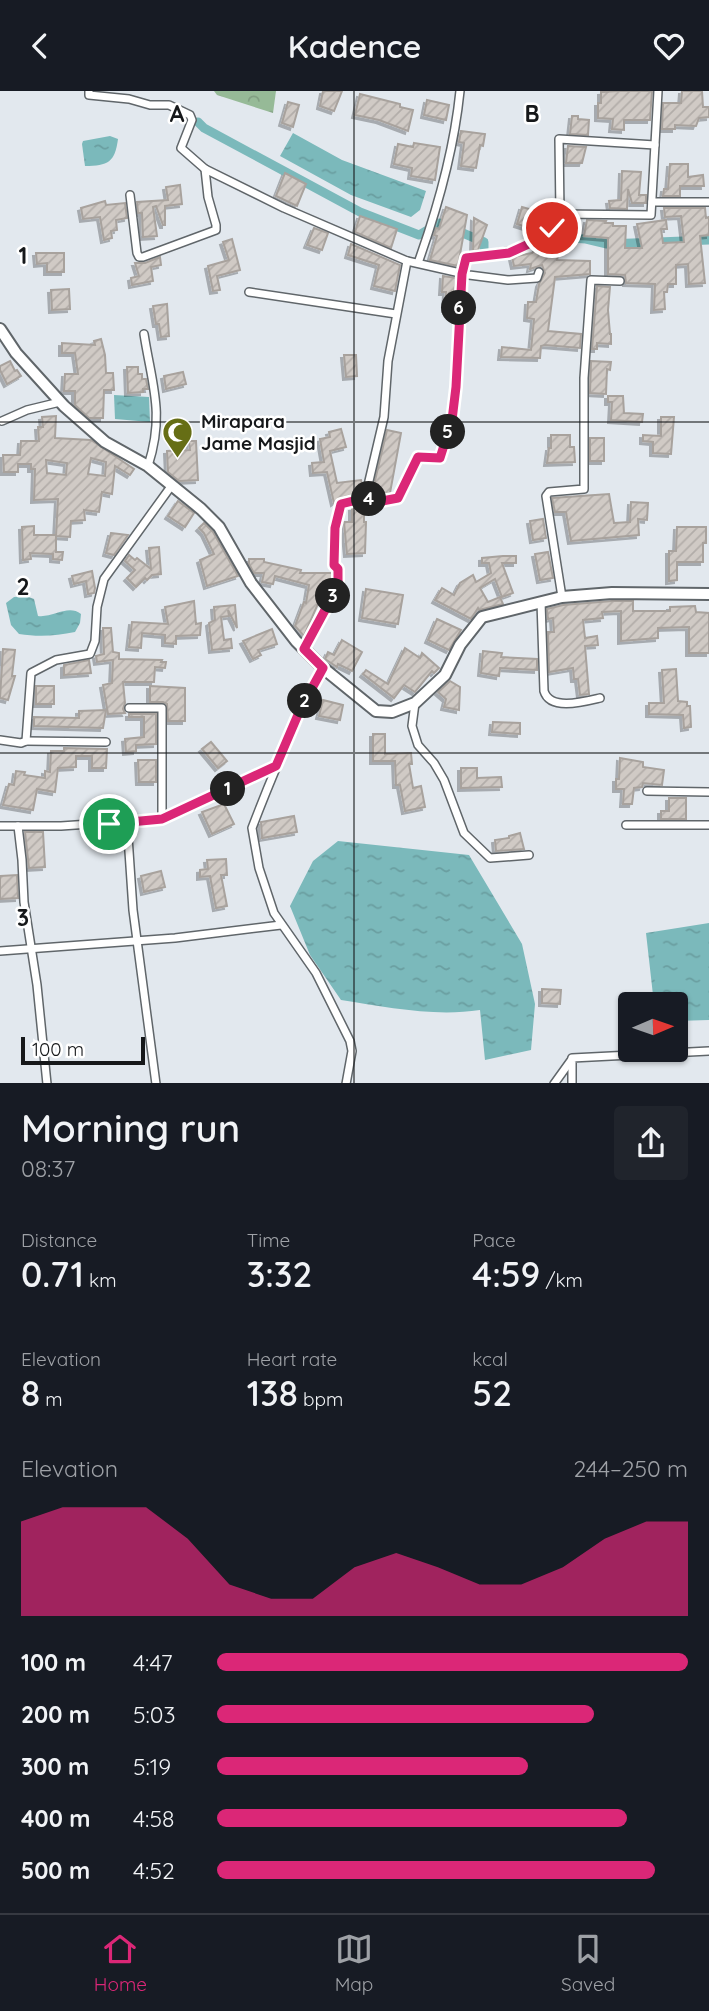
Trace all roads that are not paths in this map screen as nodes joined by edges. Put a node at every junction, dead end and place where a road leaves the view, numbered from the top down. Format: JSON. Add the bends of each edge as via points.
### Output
{"nodes":[{"id":1,"x":89,"y":91,"type":"edge"},
{"id":2,"x":460,"y":91,"type":"edge"},
{"id":3,"x":658,"y":91,"type":"edge"},
{"id":4,"x":655,"y":145,"type":"junction"},
{"id":5,"x":205,"y":169,"type":"junction"},
{"id":6,"x":130,"y":195,"type":"dead end"},
{"id":7,"x":652,"y":202,"type":"junction"},
{"id":8,"x":709,"y":202,"type":"edge"},
{"id":9,"x":560,"y":214,"type":"junction"},
{"id":10,"x":407,"y":261,"type":"junction"},
{"id":11,"x":418,"y":263,"type":"junction"},
{"id":12,"x":539,"y":272,"type":"dead end"},
{"id":13,"x":462,"y":274,"type":"junction"},
{"id":14,"x":620,"y":281,"type":"dead end"},
{"id":15,"x":249,"y":292,"type":"dead end"},
{"id":16,"x":396,"y":314,"type":"junction"},
{"id":17,"x":0,"y":329,"type":"edge"},
{"id":18,"x":144,"y":334,"type":"dead end"},
{"id":19,"x":60,"y":402,"type":"junction"},
{"id":20,"x":2,"y":421,"type":"edge"},
{"id":21,"x":148,"y":466,"type":"junction"},
{"id":22,"x":172,"y":485,"type":"junction"},
{"id":23,"x":365,"y":498,"type":"junction"},
{"id":24,"x":709,"y":593,"type":"edge"},
{"id":25,"x":562,"y":597,"type":"junction"},
{"id":26,"x":541,"y":602,"type":"junction"},
{"id":27,"x":304,"y":649,"type":"junction"},
{"id":28,"x":323,"y":668,"type":"junction"},
{"id":29,"x":600,"y":698,"type":"dead end"},
{"id":30,"x":415,"y":703,"type":"junction"},
{"id":31,"x":129,"y":708,"type":"dead end"},
{"id":32,"x":0,"y":740,"type":"edge"},
{"id":33,"x":26,"y":741,"type":"junction"},
{"id":34,"x":106,"y":742,"type":"dead end"},
{"id":35,"x":276,"y":766,"type":"junction"},
{"id":36,"x":647,"y":791,"type":"dead end"},
{"id":37,"x":709,"y":792,"type":"edge"},
{"id":38,"x":162,"y":819,"type":"junction"},
{"id":39,"x":127,"y":822,"type":"junction"},
{"id":40,"x":626,"y":825,"type":"dead end"},
{"id":41,"x":709,"y":825,"type":"edge"},
{"id":42,"x":0,"y":826,"type":"edge"},
{"id":43,"x":18,"y":826,"type":"junction"},
{"id":44,"x":529,"y":855,"type":"dead end"},
{"id":45,"x":281,"y":925,"type":"junction"},
{"id":46,"x":137,"y":941,"type":"junction"},
{"id":47,"x":30,"y":949,"type":"junction"},
{"id":48,"x":0,"y":951,"type":"edge"},
{"id":49,"x":709,"y":1051,"type":"edge"},
{"id":50,"x":572,"y":1058,"type":"junction"},
{"id":51,"x":47,"y":1083,"type":"edge"},
{"id":52,"x":156,"y":1083,"type":"edge"},
{"id":53,"x":346,"y":1083,"type":"edge"},
{"id":54,"x":554,"y":1083,"type":"edge"},
{"id":55,"x":572,"y":1083,"type":"edge"}],
"edges":[{"from":1,"to":5,"type":"street","via":[[89,95],[169,105],[190,114],[181,148]]},
{"from":2,"to":11,"type":"street","via":[[437,212]]},
{"from":3,"to":4,"type":"street"},
{"from":4,"to":7,"type":"street"},
{"from":4,"to":9,"type":"street","via":[[559,139]]},
{"from":5,"to":6,"type":"street","via":[[216,230],[143,257],[137,253]]},
{"from":5,"to":10,"type":"street"},
{"from":7,"to":8,"type":"street"},
{"from":7,"to":9,"type":"street","via":[[651,215]]},
{"from":9,"to":13,"type":"street","via":[[544,237],[509,253],[466,258]]},
{"from":10,"to":11,"type":"street"},
{"from":10,"to":16,"type":"street"},
{"from":11,"to":13,"type":"street"},
{"from":12,"to":13,"type":"street","via":[[537,278],[508,280]]},
{"from":13,"to":23,"type":"street","via":[[456,387],[440,458],[418,457],[398,498]]},
{"from":14,"to":25,"type":"street","via":[[591,280],[584,378],[584,489],[546,496]]},
{"from":15,"to":16,"type":"street"},
{"from":16,"to":23,"type":"street","via":[[384,417]]},
{"from":17,"to":19,"type":"street"},
{"from":18,"to":21,"type":"street","via":[[156,395],[155,445]]},
{"from":19,"to":20,"type":"street"},
{"from":19,"to":21,"type":"street","via":[[105,442]]},
{"from":21,"to":22,"type":"street"},
{"from":22,"to":27,"type":"street","via":[[219,527],[251,583]]},
{"from":22,"to":33,"type":"street","via":[[104,579],[90,655],[56,660],[29,675]]},
{"from":23,"to":27,"type":"street","via":[[341,504],[335,528],[338,586]]},
{"from":24,"to":25,"type":"street"},
{"from":25,"to":26,"type":"street"},
{"from":26,"to":29,"type":"street","via":[[546,698],[582,703]]},
{"from":26,"to":30,"type":"street","via":[[482,617],[445,675]]},
{"from":27,"to":28,"type":"street"},
{"from":28,"to":30,"type":"street","via":[[376,711],[392,712]]},
{"from":28,"to":35,"type":"street"},
{"from":30,"to":44,"type":"street","via":[[412,726],[418,745],[444,780],[464,833],[490,858]]},
{"from":31,"to":38,"type":"street","via":[[162,708]]},
{"from":32,"to":33,"type":"street"},
{"from":33,"to":34,"type":"street"},
{"from":35,"to":38,"type":"street"},
{"from":35,"to":45,"type":"street","via":[[252,835],[268,898]]},
{"from":36,"to":37,"type":"street"},
{"from":38,"to":39,"type":"street"},
{"from":39,"to":43,"type":"street"},
{"from":39,"to":46,"type":"street"},
{"from":40,"to":41,"type":"street"},
{"from":42,"to":43,"type":"street"},
{"from":43,"to":47,"type":"street"},
{"from":45,"to":46,"type":"street"},
{"from":45,"to":53,"type":"street","via":[[316,973],[350,1041]]},
{"from":46,"to":47,"type":"street"},
{"from":46,"to":52,"type":"street"},
{"from":47,"to":48,"type":"street"},
{"from":47,"to":51,"type":"street"},
{"from":49,"to":50,"type":"street"},
{"from":50,"to":54,"type":"street"},
{"from":50,"to":55,"type":"street"}]}
